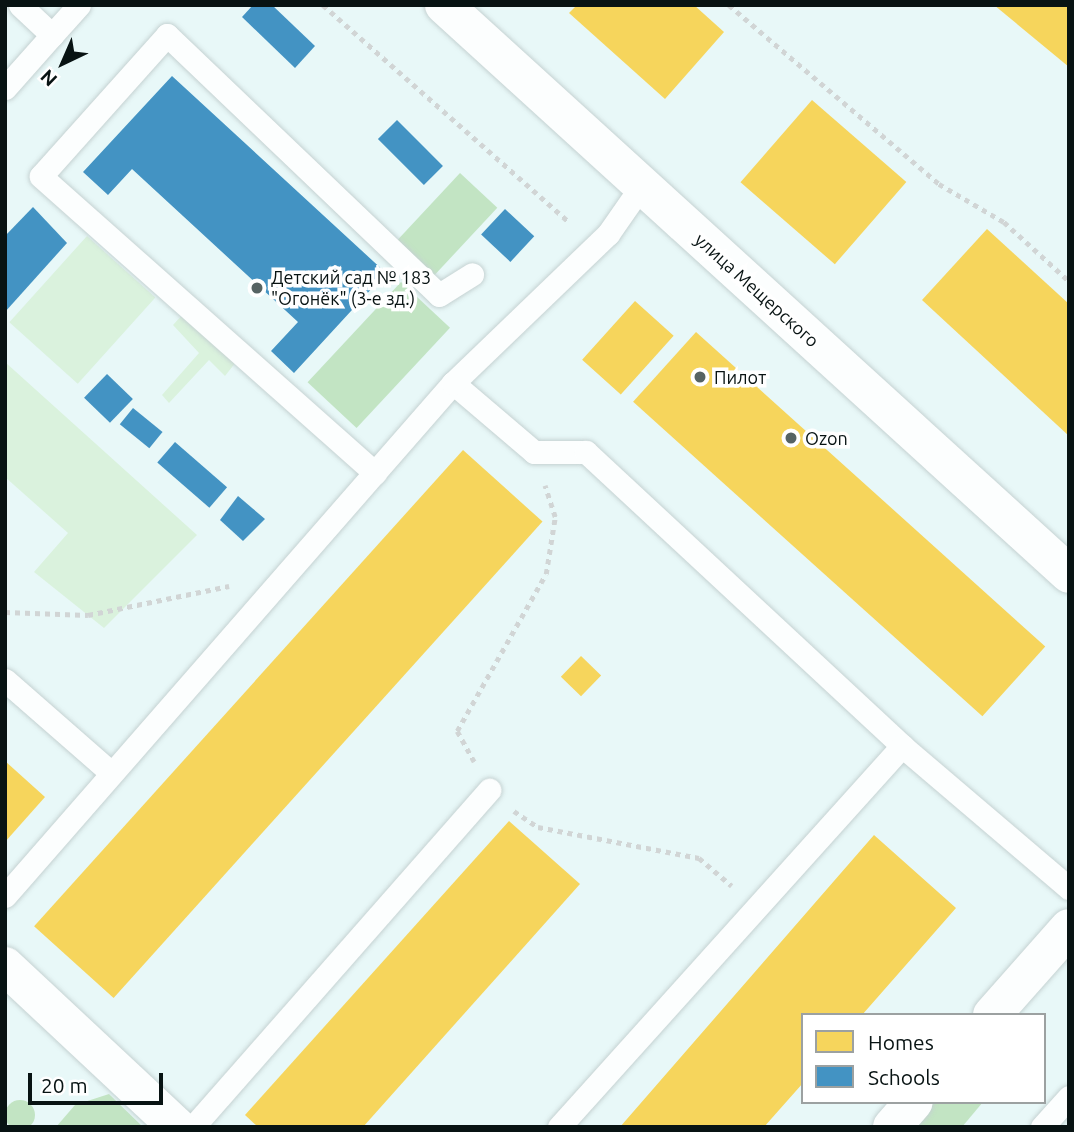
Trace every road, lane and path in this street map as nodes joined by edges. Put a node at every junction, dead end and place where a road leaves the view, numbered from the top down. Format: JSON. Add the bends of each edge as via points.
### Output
{"nodes":[{"id":1,"x":20,"y":5,"type":"edge"},
{"id":2,"x":79,"y":5,"type":"edge"},
{"id":3,"x":323,"y":5,"type":"edge"},
{"id":4,"x":444,"y":5,"type":"edge"},
{"id":5,"x":729,"y":5,"type":"edge"},
{"id":6,"x":52,"y":35,"type":"junction"},
{"id":7,"x":5,"y":88,"type":"edge"},
{"id":8,"x":642,"y":185,"type":"junction"},
{"id":9,"x":596,"y":246,"type":"junction"},
{"id":10,"x":472,"y":274,"type":"dead end"},
{"id":11,"x":1069,"y":281,"type":"edge"},
{"id":12,"x":453,"y":383,"type":"junction"},
{"id":13,"x":534,"y":452,"type":"junction"},
{"id":14,"x":375,"y":473,"type":"junction"},
{"id":15,"x":284,"y":574,"type":"junction"},
{"id":16,"x":1069,"y":574,"type":"edge"},
{"id":17,"x":5,"y":612,"type":"edge"},
{"id":18,"x":5,"y":680,"type":"edge"},
{"id":19,"x":902,"y":746,"type":"junction"},
{"id":20,"x":110,"y":772,"type":"junction"},
{"id":21,"x":489,"y":790,"type":"junction"},
{"id":22,"x":1069,"y":888,"type":"edge"},
{"id":23,"x":5,"y":896,"type":"edge"},
{"id":24,"x":757,"y":907,"type":"junction"},
{"id":25,"x":1069,"y":928,"type":"edge"},
{"id":26,"x":5,"y":966,"type":"edge"},
{"id":27,"x":994,"y":1013,"type":"edge"},
{"id":28,"x":1069,"y":1097,"type":"edge"},
{"id":29,"x":912,"y":1104,"type":"edge"},
{"id":30,"x":177,"y":1127,"type":"edge"},
{"id":31,"x":194,"y":1127,"type":"edge"},
{"id":32,"x":559,"y":1127,"type":"edge"},
{"id":33,"x":892,"y":1127,"type":"edge"},
{"id":34,"x":1042,"y":1127,"type":"edge"}],
"edges":[{"from":1,"to":6,"type":"lane"},
{"from":2,"to":6,"type":"lane"},
{"from":3,"to":9,"type":"path"},
{"from":4,"to":8,"type":"street","name":"улица Мещерского"},
{"from":5,"to":11,"type":"path","via":[[939,184],[1004,222]]},
{"from":6,"to":7,"type":"lane"},
{"from":8,"to":9,"type":"lane"},
{"from":8,"to":16,"type":"street","name":"улица Мещерского"},
{"from":9,"to":12,"type":"lane"},
{"from":10,"to":14,"type":"lane","via":[[439,295],[167,35],[41,176]]},
{"from":12,"to":13,"type":"lane"},
{"from":12,"to":14,"type":"lane"},
{"from":13,"to":19,"type":"lane","via":[[586,452]]},
{"from":13,"to":21,"type":"path","via":[[555,517],[546,574],[457,731]]},
{"from":14,"to":15,"type":"lane"},
{"from":15,"to":17,"type":"path","via":[[88,615]]},
{"from":15,"to":20,"type":"lane"},
{"from":18,"to":20,"type":"lane"},
{"from":19,"to":22,"type":"lane"},
{"from":19,"to":24,"type":"lane"},
{"from":20,"to":23,"type":"lane"},
{"from":21,"to":24,"type":"path","via":[[538,827],[699,858]]},
{"from":21,"to":31,"type":"lane"},
{"from":24,"to":32,"type":"lane"},
{"from":25,"to":27,"type":"street"},
{"from":26,"to":30,"type":"street"},
{"from":28,"to":34,"type":"lane"},
{"from":29,"to":33,"type":"street"}]}
